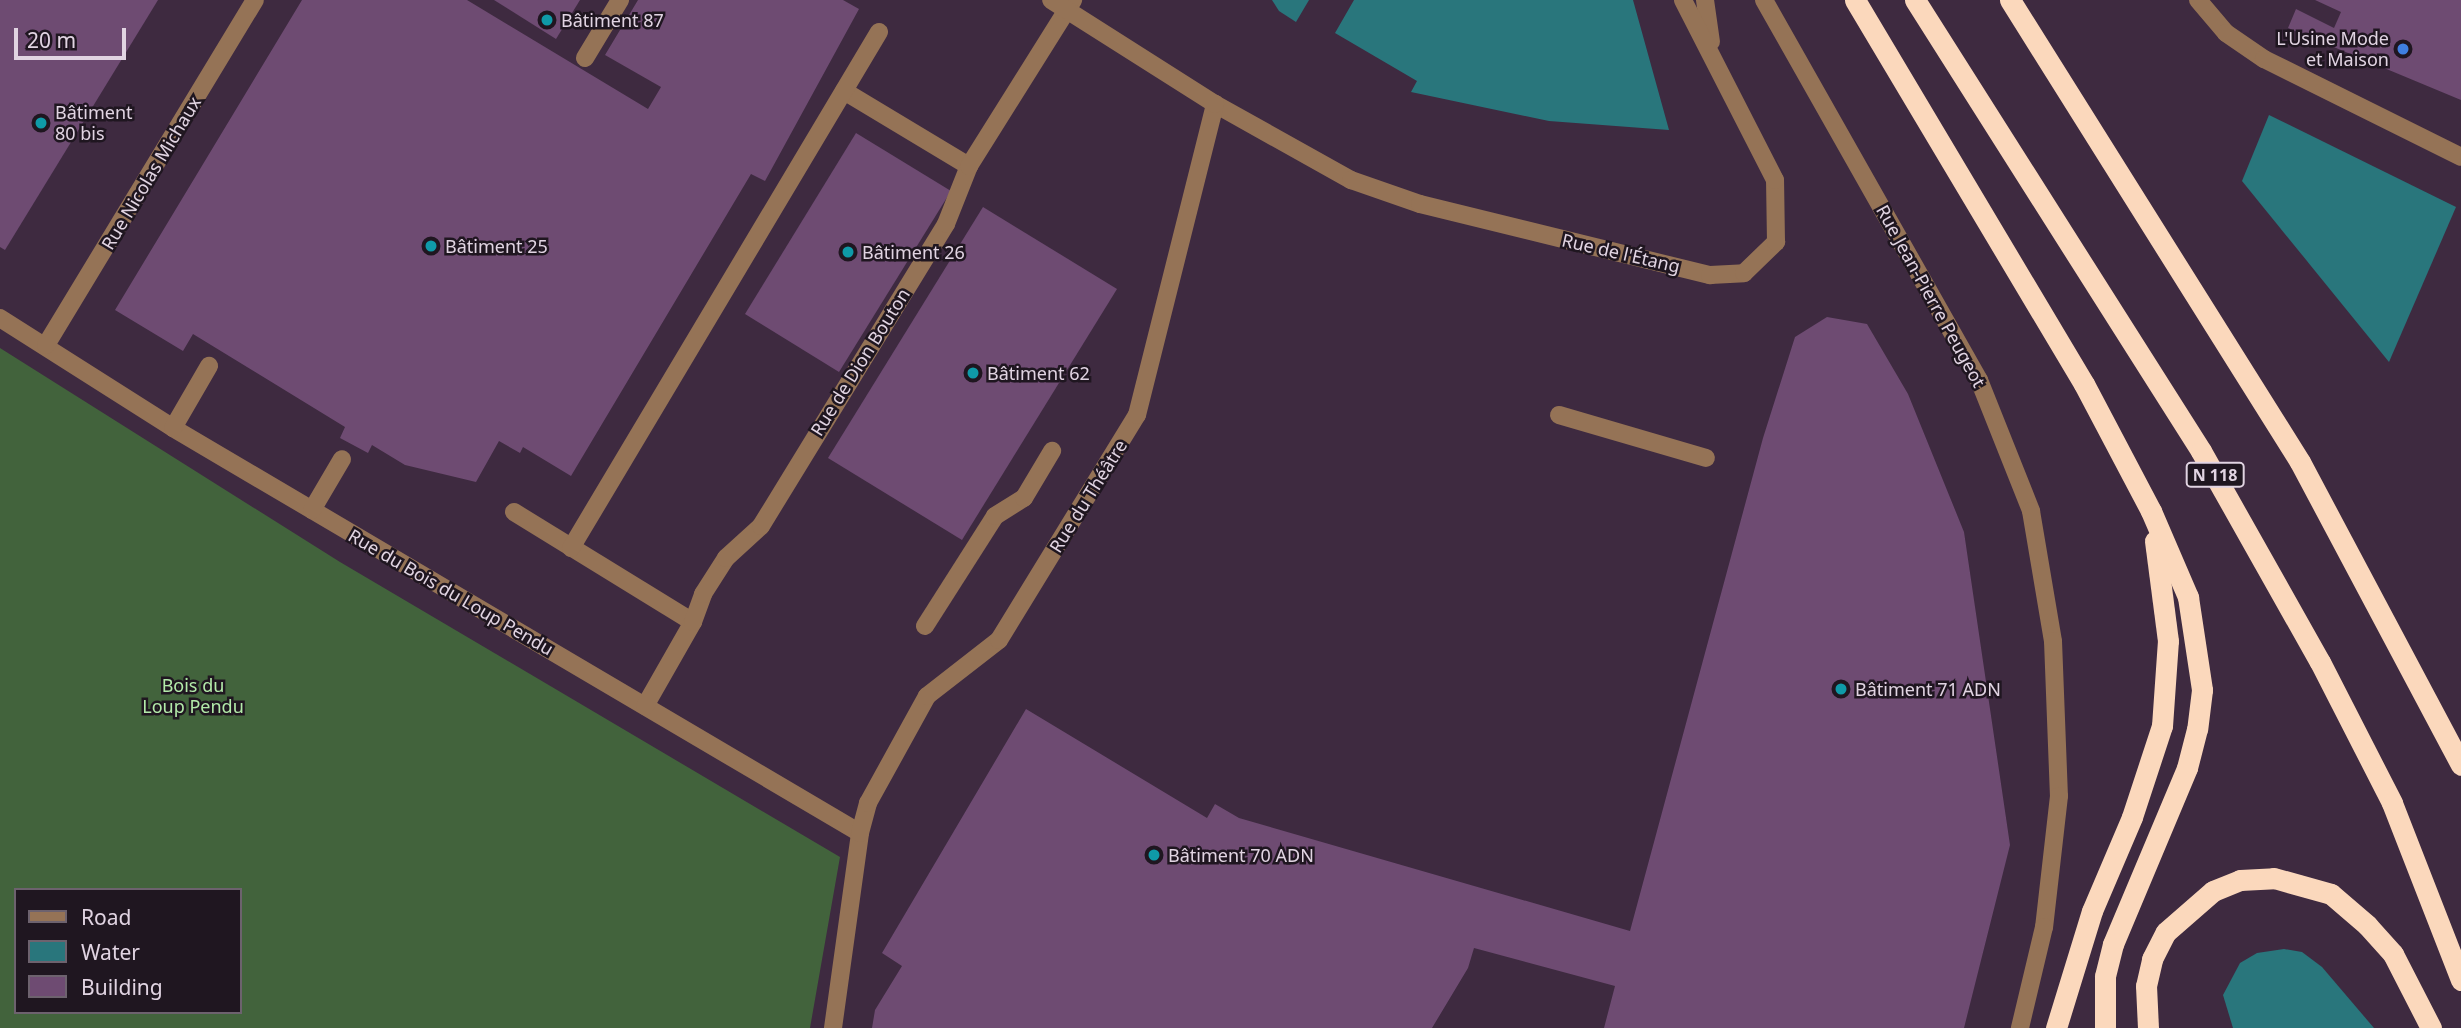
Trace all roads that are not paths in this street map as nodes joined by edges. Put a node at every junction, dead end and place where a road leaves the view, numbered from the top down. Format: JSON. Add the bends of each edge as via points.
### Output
{"nodes":[{"id":1,"x":255,"y":0,"type":"edge"},
{"id":2,"x":620,"y":0,"type":"edge"},
{"id":3,"x":1051,"y":0,"type":"edge"},
{"id":4,"x":1683,"y":0,"type":"edge"},
{"id":5,"x":1705,"y":0,"type":"edge"},
{"id":6,"x":1764,"y":0,"type":"edge"},
{"id":7,"x":1855,"y":0,"type":"edge"},
{"id":8,"x":1915,"y":0,"type":"edge"},
{"id":9,"x":2010,"y":0,"type":"edge"},
{"id":10,"x":2198,"y":0,"type":"edge"},
{"id":11,"x":1070,"y":5,"type":"edge"},
{"id":12,"x":879,"y":32,"type":"dead end"},
{"id":13,"x":1712,"y":50,"type":"junction"},
{"id":14,"x":584,"y":58,"type":"dead end"},
{"id":15,"x":844,"y":91,"type":"junction"},
{"id":16,"x":1215,"y":104,"type":"junction"},
{"id":17,"x":2461,"y":157,"type":"edge"},
{"id":18,"x":969,"y":166,"type":"junction"},
{"id":19,"x":0,"y":318,"type":"edge"},
{"id":20,"x":46,"y":345,"type":"junction"},
{"id":21,"x":209,"y":366,"type":"dead end"},
{"id":22,"x":1559,"y":415,"type":"dead end"},
{"id":23,"x":173,"y":428,"type":"junction"},
{"id":24,"x":1052,"y":451,"type":"dead end"},
{"id":25,"x":1706,"y":458,"type":"dead end"},
{"id":26,"x":342,"y":459,"type":"dead end"},
{"id":27,"x":312,"y":510,"type":"junction"},
{"id":28,"x":2151,"y":511,"type":"junction"},
{"id":29,"x":514,"y":512,"type":"dead end"},
{"id":30,"x":572,"y":548,"type":"junction"},
{"id":31,"x":693,"y":622,"type":"junction"},
{"id":32,"x":925,"y":626,"type":"dead end"},
{"id":33,"x":645,"y":706,"type":"junction"},
{"id":34,"x":2461,"y":765,"type":"edge"},
{"id":35,"x":860,"y":833,"type":"junction"},
{"id":36,"x":2461,"y":980,"type":"edge"},
{"id":37,"x":833,"y":1028,"type":"edge"},
{"id":38,"x":2020,"y":1028,"type":"edge"},
{"id":39,"x":2056,"y":1028,"type":"edge"},
{"id":40,"x":2105,"y":1028,"type":"edge"},
{"id":41,"x":2148,"y":1028,"type":"edge"},
{"id":42,"x":2431,"y":1028,"type":"edge"}],
"edges":[{"from":1,"to":20,"type":"street","name":"Rue Nicolas Michaux"},
{"from":2,"to":14,"type":"street"},
{"from":3,"to":11,"type":"street"},
{"from":4,"to":13,"type":"street","name":"Rue de l'Étang"},
{"from":5,"to":13,"type":"street"},
{"from":6,"to":38,"type":"street","name":"Rue Jean-Pierre Peugeot","via":[[1979,380],[2031,511],[2053,641],[2059,796],[2045,927]]},
{"from":7,"to":28,"type":"highway","via":[[2084,384]]},
{"from":8,"to":36,"type":"highway","number":"N 118","via":[[2201,452],[2313,650],[2392,803]]},
{"from":9,"to":34,"type":"highway","via":[[2300,462]]},
{"from":10,"to":17,"type":"street","via":[[2227,33],[2264,59]]},
{"from":11,"to":16,"type":"street"},
{"from":11,"to":18,"type":"street","name":"Rue de Dion Bouton"},
{"from":12,"to":15,"type":"street"},
{"from":13,"to":16,"type":"street","name":"Rue de l'Étang","via":[[1775,180],[1776,242],[1744,273],[1710,275],[1420,204],[1351,180]]},
{"from":15,"to":18,"type":"street"},
{"from":15,"to":30,"type":"street"},
{"from":16,"to":35,"type":"street","name":"Rue du Théâtre","via":[[1137,415],[999,640],[927,696],[885,766]]},
{"from":18,"to":31,"type":"street","name":"Rue de Dion Bouton","via":[[946,224],[761,526],[726,558],[702,594]]},
{"from":19,"to":20,"type":"street","name":"Rue du Bois du Loup Pendu"},
{"from":20,"to":23,"type":"street","name":"Rue du Bois du Loup Pendu"},
{"from":21,"to":23,"type":"street"},
{"from":22,"to":25,"type":"street"},
{"from":23,"to":27,"type":"street","name":"Rue du Bois du Loup Pendu"},
{"from":24,"to":32,"type":"street","via":[[1024,498],[995,516]]},
{"from":26,"to":27,"type":"street"},
{"from":27,"to":33,"type":"street","name":"Rue du Bois du Loup Pendu"},
{"from":28,"to":39,"type":"highway","via":[[2168,640],[2162,726],[2132,817],[2092,911]]},
{"from":28,"to":40,"type":"highway","via":[[2188,597],[2203,690],[2187,768],[2113,944],[2105,976]]},
{"from":29,"to":30,"type":"street"},
{"from":30,"to":31,"type":"street"},
{"from":31,"to":33,"type":"street","name":"Rue de Dion Bouton"},
{"from":33,"to":35,"type":"street","name":"Rue du Bois du Loup Pendu"},
{"from":35,"to":37,"type":"street","name":"Rue du Théâtre"},
{"from":41,"to":42,"type":"highway","via":[[2146,986],[2152,958],[2166,932],[2188,908],[2213,891],[2240,880],[2274,878],[2331,894],[2367,925],[2393,954]]}]}
